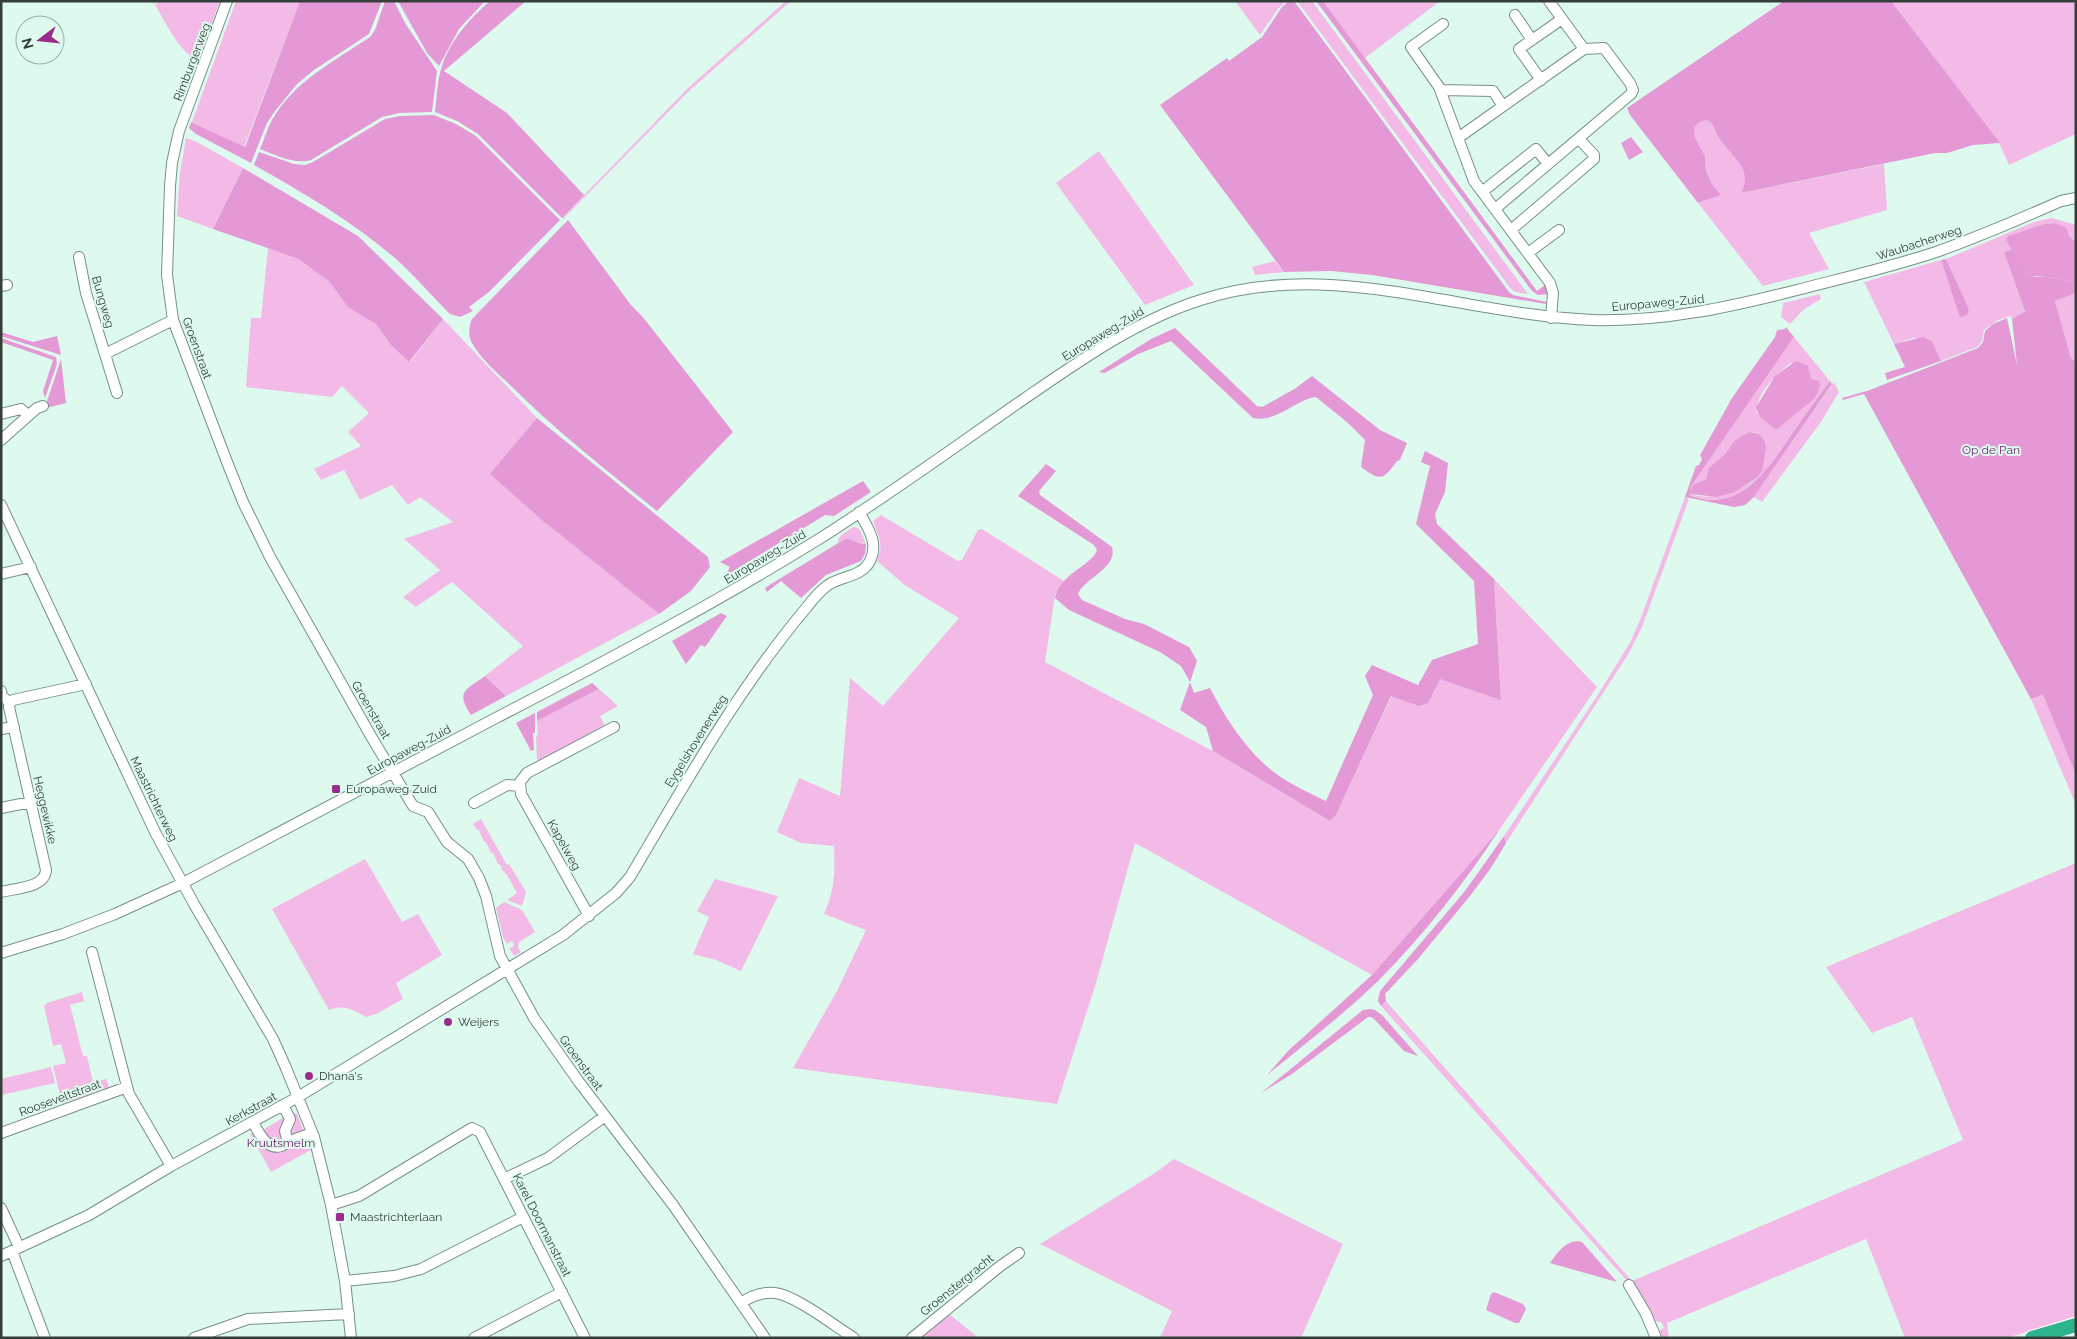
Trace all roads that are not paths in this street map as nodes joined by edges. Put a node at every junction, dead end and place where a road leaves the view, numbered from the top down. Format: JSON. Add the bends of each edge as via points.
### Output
{"nodes":[{"id":1,"x":228,"y":1,"type":"edge"},
{"id":2,"x":1549,"y":1,"type":"edge"},
{"id":3,"x":1515,"y":15,"type":"dead end"},
{"id":4,"x":1562,"y":19,"type":"junction"},
{"id":5,"x":1443,"y":24,"type":"dead end"},
{"id":6,"x":1532,"y":40,"type":"junction"},
{"id":7,"x":1584,"y":49,"type":"junction"},
{"id":8,"x":1541,"y":80,"type":"junction"},
{"id":9,"x":1441,"y":90,"type":"junction"},
{"id":10,"x":1503,"y":106,"type":"junction"},
{"id":11,"x":179,"y":131,"type":"joint"},
{"id":12,"x":1458,"y":138,"type":"junction"},
{"id":13,"x":1579,"y":138,"type":"junction"},
{"id":14,"x":1548,"y":164,"type":"junction"},
{"id":15,"x":1482,"y":192,"type":"junction"},
{"id":16,"x":2076,"y":198,"type":"edge"},
{"id":17,"x":1495,"y":209,"type":"junction"},
{"id":18,"x":1511,"y":230,"type":"junction"},
{"id":19,"x":1559,"y":230,"type":"dead end"},
{"id":20,"x":1528,"y":253,"type":"junction"},
{"id":21,"x":79,"y":257,"type":"dead end"},
{"id":22,"x":1765,"y":298,"type":"joint"},
{"id":23,"x":1551,"y":318,"type":"junction"},
{"id":24,"x":172,"y":320,"type":"junction"},
{"id":25,"x":105,"y":354,"type":"junction"},
{"id":26,"x":117,"y":393,"type":"dead end"},
{"id":27,"x":43,"y":406,"type":"dead end"},
{"id":28,"x":1,"y":414,"type":"edge"},
{"id":29,"x":28,"y":415,"type":"junction"},
{"id":30,"x":1,"y":440,"type":"edge"},
{"id":31,"x":1,"y":505,"type":"edge"},
{"id":32,"x":859,"y":512,"type":"junction"},
{"id":33,"x":31,"y":567,"type":"junction"},
{"id":34,"x":1,"y":574,"type":"edge"},
{"id":35,"x":86,"y":684,"type":"junction"},
{"id":36,"x":1,"y":691,"type":"edge"},
{"id":37,"x":10,"y":702,"type":"junction"},
{"id":38,"x":14,"y":727,"type":"junction"},
{"id":39,"x":614,"y":727,"type":"dead end"},
{"id":40,"x":1,"y":729,"type":"edge"},
{"id":41,"x":393,"y":772,"type":"junction"},
{"id":42,"x":520,"y":786,"type":"junction"},
{"id":43,"x":31,"y":802,"type":"junction"},
{"id":44,"x":474,"y":803,"type":"dead end"},
{"id":45,"x":1,"y":808,"type":"edge"},
{"id":46,"x":183,"y":883,"type":"junction"},
{"id":47,"x":1,"y":892,"type":"edge"},
{"id":48,"x":589,"y":916,"type":"junction"},
{"id":49,"x":92,"y":952,"type":"dead end"},
{"id":50,"x":1,"y":953,"type":"edge"},
{"id":51,"x":506,"y":970,"type":"junction"},
{"id":52,"x":127,"y":1087,"type":"junction"},
{"id":53,"x":298,"y":1097,"type":"junction"},
{"id":54,"x":283,"y":1105,"type":"junction"},
{"id":55,"x":604,"y":1116,"type":"junction"},
{"id":56,"x":253,"y":1122,"type":"junction"},
{"id":57,"x":1,"y":1133,"type":"edge"},
{"id":58,"x":312,"y":1133,"type":"junction"},
{"id":59,"x":288,"y":1141,"type":"junction"},
{"id":60,"x":171,"y":1166,"type":"junction"},
{"id":61,"x":504,"y":1179,"type":"junction"},
{"id":62,"x":331,"y":1205,"type":"junction"},
{"id":63,"x":1,"y":1208,"type":"edge"},
{"id":64,"x":523,"y":1217,"type":"junction"},
{"id":65,"x":16,"y":1249,"type":"junction"},
{"id":66,"x":1019,"y":1253,"type":"dead end"},
{"id":67,"x":1,"y":1256,"type":"edge"},
{"id":68,"x":345,"y":1281,"type":"junction"},
{"id":69,"x":1629,"y":1285,"type":"dead end"},
{"id":70,"x":562,"y":1292,"type":"junction"},
{"id":71,"x":741,"y":1303,"type":"junction"},
{"id":72,"x":349,"y":1314,"type":"junction"},
{"id":73,"x":2076,"y":1325,"type":"edge"},
{"id":74,"x":44,"y":1337,"type":"edge"},
{"id":75,"x":194,"y":1338,"type":"edge"},
{"id":76,"x":351,"y":1338,"type":"edge"},
{"id":77,"x":474,"y":1338,"type":"edge"},
{"id":78,"x":585,"y":1338,"type":"edge"},
{"id":79,"x":764,"y":1338,"type":"edge"},
{"id":80,"x":854,"y":1338,"type":"edge"},
{"id":81,"x":912,"y":1338,"type":"edge"},
{"id":82,"x":1656,"y":1338,"type":"edge"},
{"id":83,"x":2032,"y":1338,"type":"edge"}],
"edges":[{"from":1,"to":11,"type":"street","name":"Rimburgerweg"},
{"from":2,"to":4,"type":"street"},
{"from":3,"to":6,"type":"street"},
{"from":4,"to":6,"type":"street"},
{"from":4,"to":7,"type":"street"},
{"from":5,"to":9,"type":"street","via":[[1411,47]]},
{"from":6,"to":8,"type":"street","via":[[1519,49]]},
{"from":7,"to":8,"type":"street"},
{"from":7,"to":13,"type":"street","via":[[1604,48],[1633,90]]},
{"from":8,"to":10,"type":"street"},
{"from":9,"to":10,"type":"street","via":[[1492,91]]},
{"from":9,"to":12,"type":"street"},
{"from":10,"to":12,"type":"street"},
{"from":11,"to":24,"type":"street","name":"Groenstraat","via":[[172,163],[168,216],[167,275]]},
{"from":12,"to":15,"type":"street","via":[[1473,179]]},
{"from":13,"to":14,"type":"street"},
{"from":13,"to":18,"type":"street","via":[[1594,159]]},
{"from":14,"to":15,"type":"street","via":[[1536,149]]},
{"from":14,"to":17,"type":"street"},
{"from":15,"to":17,"type":"street"},
{"from":16,"to":22,"type":"street","name":"Waubacherweg","via":[[2061,201],[1930,254]]},
{"from":17,"to":18,"type":"street"},
{"from":18,"to":20,"type":"street"},
{"from":19,"to":20,"type":"street"},
{"from":20,"to":23,"type":"street","via":[[1552,288]]},
{"from":21,"to":25,"type":"street","name":"Bungweg","via":[[86,293]]},
{"from":22,"to":23,"type":"street","name":"Europaweg-Zuid","via":[[1723,308],[1651,318]]},
{"from":23,"to":32,"type":"street","name":"Europaweg-Zuid","via":[[1333,285],[1260,286],[1203,299],[1144,323],[1076,363]]},
{"from":24,"to":25,"type":"street"},
{"from":24,"to":41,"type":"street","name":"Groenstraat","via":[[257,532],[331,668]]},
{"from":25,"to":26,"type":"street","name":"Bungweg"},
{"from":27,"to":29,"type":"street"},
{"from":28,"to":29,"type":"street","via":[[21,409]]},
{"from":29,"to":30,"type":"street"},
{"from":31,"to":33,"type":"street","name":"Maastrichterweg"},
{"from":32,"to":41,"type":"street","name":"Europaweg-Zuid","via":[[701,609]]},
{"from":32,"to":48,"type":"street","name":"Eygelshovenerweg","via":[[873,540],[868,564],[858,573],[828,585],[807,606],[708,743],[630,876]]},
{"from":33,"to":34,"type":"street"},
{"from":33,"to":35,"type":"street","name":"Maastrichterweg"},
{"from":35,"to":37,"type":"street"},
{"from":35,"to":46,"type":"street","name":"Maastrichterweg","via":[[156,834]]},
{"from":36,"to":37,"type":"street"},
{"from":37,"to":38,"type":"street","name":"Heggewikke"},
{"from":38,"to":40,"type":"street"},
{"from":38,"to":43,"type":"street","name":"Heggewikke"},
{"from":39,"to":42,"type":"street","via":[[527,773],[521,778]]},
{"from":41,"to":46,"type":"street","name":"Europaweg-Zuid"},
{"from":41,"to":51,"type":"street","name":"Groenstraat","via":[[413,806],[428,812],[447,842],[468,860],[479,878]]},
{"from":42,"to":44,"type":"street","via":[[507,785]]},
{"from":42,"to":48,"type":"street","name":"Kapelweg","via":[[521,794]]},
{"from":43,"to":45,"type":"street"},
{"from":43,"to":47,"type":"street","name":"Heggewikke","via":[[46,876],[37,884]]},
{"from":46,"to":50,"type":"street","name":"Europaweg-Zuid","via":[[115,914]]},
{"from":46,"to":53,"type":"street","name":"Maastrichterweg","via":[[273,1039]]},
{"from":48,"to":51,"type":"street","name":"Eygelshovenerweg"},
{"from":49,"to":52,"type":"street"},
{"from":51,"to":53,"type":"street","name":"Kerkstraat"},
{"from":51,"to":55,"type":"street","name":"Groenstraat","via":[[534,1018]]},
{"from":52,"to":57,"type":"street","name":"Rooseveltstraat"},
{"from":52,"to":60,"type":"street"},
{"from":53,"to":54,"type":"street","name":"Kerkstraat"},
{"from":53,"to":58,"type":"street"},
{"from":54,"to":56,"type":"street","name":"Kerkstraat"},
{"from":54,"to":59,"type":"street","via":[[290,1119],[285,1131]]},
{"from":55,"to":61,"type":"street","via":[[548,1158]]},
{"from":55,"to":71,"type":"street","name":"Groenstraat","via":[[673,1205]]},
{"from":56,"to":59,"type":"street","via":[[268,1144],[278,1147]]},
{"from":56,"to":60,"type":"street","name":"Kerkstraat"},
{"from":58,"to":59,"type":"street"},
{"from":58,"to":62,"type":"street"},
{"from":60,"to":65,"type":"street","name":"Kerkstraat","via":[[89,1215]]},
{"from":61,"to":62,"type":"street","name":"Karel Doormanstraat","via":[[480,1132],[472,1128],[359,1196]]},
{"from":61,"to":64,"type":"street","name":"Karel Doormanstraat"},
{"from":62,"to":68,"type":"street"},
{"from":63,"to":65,"type":"street"},
{"from":64,"to":68,"type":"street","via":[[421,1269],[394,1276]]},
{"from":64,"to":70,"type":"street","name":"Karel Doormanstraat"},
{"from":65,"to":67,"type":"street","name":"Kerkstraat"},
{"from":65,"to":74,"type":"street"},
{"from":66,"to":81,"type":"street","name":"Groenstergracht"},
{"from":68,"to":72,"type":"street"},
{"from":69,"to":82,"type":"street"},
{"from":70,"to":77,"type":"street"},
{"from":70,"to":78,"type":"street","name":"Karel Doormanstraat"},
{"from":71,"to":79,"type":"street","name":"Groenstraat"},
{"from":71,"to":80,"type":"street","via":[[759,1295],[780,1294]]},
{"from":72,"to":75,"type":"street","via":[[245,1319]]},
{"from":72,"to":76,"type":"street"},
{"from":73,"to":83,"type":"highway"}]}
